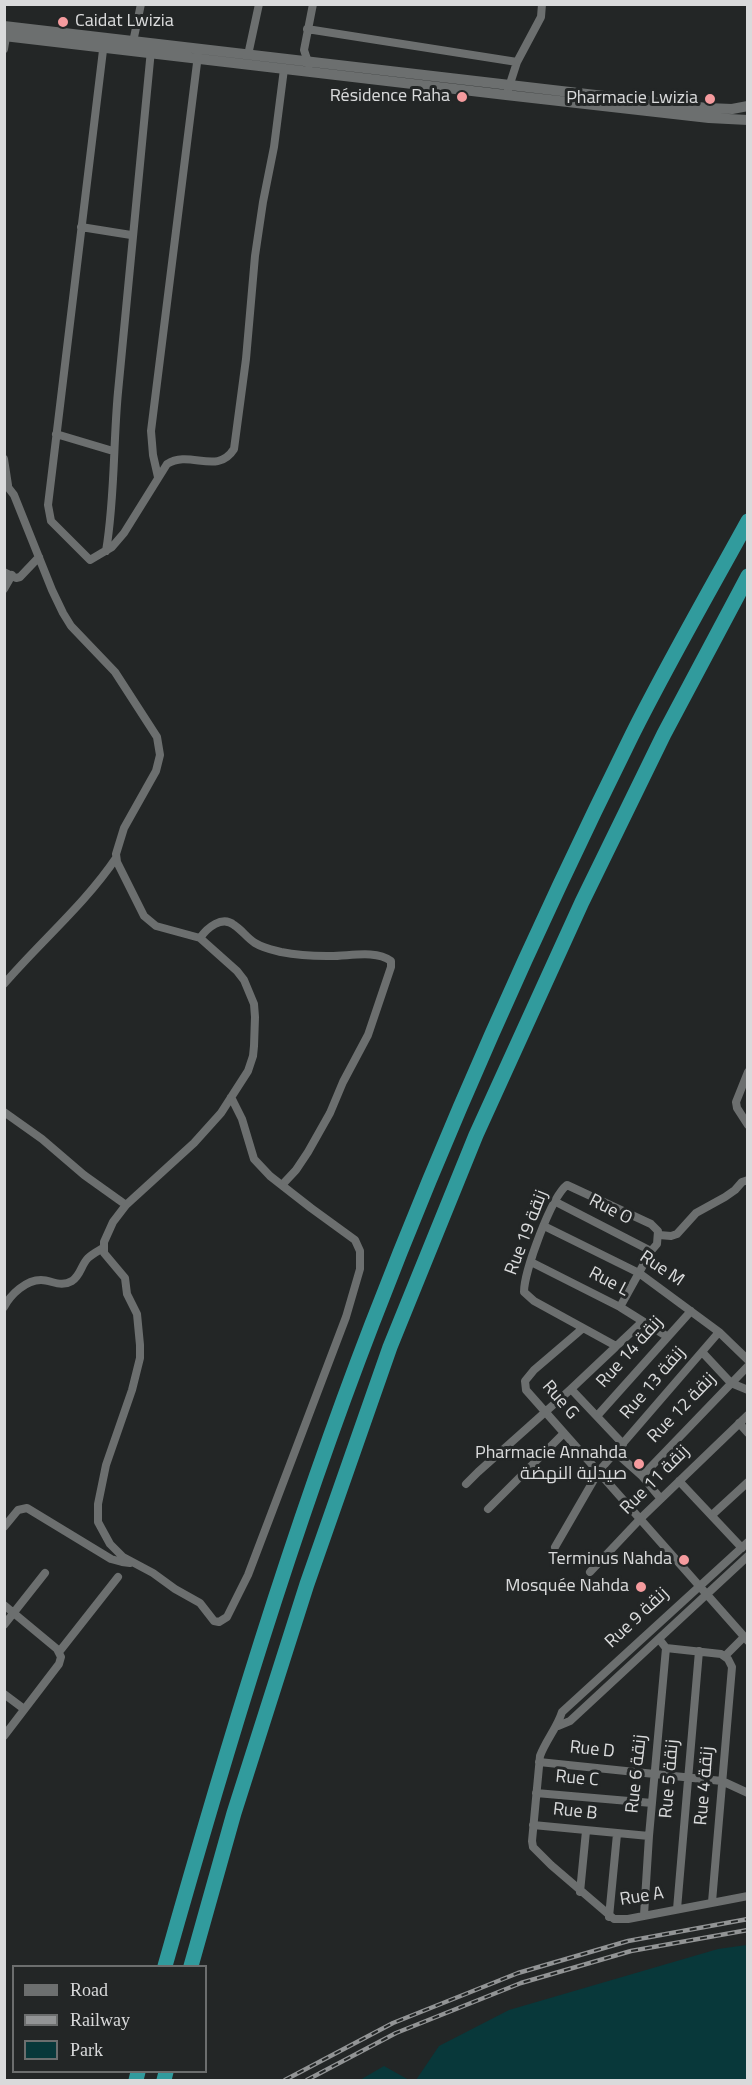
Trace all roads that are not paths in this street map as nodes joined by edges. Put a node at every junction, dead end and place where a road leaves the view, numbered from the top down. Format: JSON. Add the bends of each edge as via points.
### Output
{"nodes":[{"id":1,"x":141,"y":4,"type":"edge"},
{"id":2,"x":259,"y":4,"type":"edge"},
{"id":3,"x":313,"y":4,"type":"edge"},
{"id":4,"x":542,"y":4,"type":"edge"},
{"id":5,"x":307,"y":29,"type":"junction"},
{"id":6,"x":5,"y":33,"type":"edge"},
{"id":7,"x":133,"y":42,"type":"junction"},
{"id":8,"x":104,"y":43,"type":"junction"},
{"id":9,"x":4,"y":49,"type":"edge"},
{"id":10,"x":151,"y":49,"type":"junction"},
{"id":11,"x":198,"y":54,"type":"junction"},
{"id":12,"x":248,"y":55,"type":"junction"},
{"id":13,"x":517,"y":62,"type":"junction"},
{"id":14,"x":308,"y":67,"type":"junction"},
{"id":15,"x":284,"y":69,"type":"junction"},
{"id":16,"x":508,"y":90,"type":"junction"},
{"id":17,"x":747,"y":106,"type":"edge"},
{"id":18,"x":747,"y":120,"type":"edge"},
{"id":19,"x":81,"y":227,"type":"junction"},
{"id":20,"x":131,"y":235,"type":"junction"},
{"id":21,"x":56,"y":434,"type":"junction"},
{"id":22,"x":113,"y":451,"type":"junction"},
{"id":23,"x":4,"y":459,"type":"edge"},
{"id":24,"x":158,"y":477,"type":"junction"},
{"id":25,"x":6,"y":484,"type":"edge"},
{"id":26,"x":747,"y":521,"type":"edge"},
{"id":27,"x":106,"y":551,"type":"junction"},
{"id":28,"x":39,"y":557,"type":"junction"},
{"id":29,"x":8,"y":574,"type":"edge"},
{"id":30,"x":747,"y":576,"type":"edge"},
{"id":31,"x":4,"y":590,"type":"edge"},
{"id":32,"x":116,"y":858,"type":"junction"},
{"id":33,"x":200,"y":938,"type":"junction"},
{"id":34,"x":4,"y":984,"type":"edge"},
{"id":35,"x":747,"y":1072,"type":"edge"},
{"id":36,"x":231,"y":1097,"type":"junction"},
{"id":37,"x":4,"y":1112,"type":"edge"},
{"id":38,"x":747,"y":1125,"type":"edge"},
{"id":39,"x":747,"y":1180,"type":"edge"},
{"id":40,"x":282,"y":1185,"type":"junction"},
{"id":41,"x":554,"y":1201,"type":"junction"},
{"id":42,"x":126,"y":1205,"type":"junction"},
{"id":43,"x":544,"y":1226,"type":"junction"},
{"id":44,"x":659,"y":1235,"type":"junction"},
{"id":45,"x":103,"y":1248,"type":"junction"},
{"id":46,"x":651,"y":1251,"type":"junction"},
{"id":47,"x":531,"y":1262,"type":"junction"},
{"id":48,"x":639,"y":1273,"type":"junction"},
{"id":49,"x":4,"y":1306,"type":"edge"},
{"id":50,"x":620,"y":1307,"type":"junction"},
{"id":51,"x":691,"y":1311,"type":"junction"},
{"id":52,"x":642,"y":1322,"type":"junction"},
{"id":53,"x":582,"y":1329,"type":"junction"},
{"id":54,"x":719,"y":1332,"type":"junction"},
{"id":55,"x":668,"y":1337,"type":"junction"},
{"id":56,"x":616,"y":1346,"type":"junction"},
{"id":57,"x":703,"y":1353,"type":"junction"},
{"id":58,"x":747,"y":1360,"type":"edge"},
{"id":59,"x":747,"y":1366,"type":"edge"},
{"id":60,"x":731,"y":1383,"type":"junction"},
{"id":61,"x":571,"y":1389,"type":"junction"},
{"id":62,"x":747,"y":1390,"type":"edge"},
{"id":63,"x":544,"y":1411,"type":"junction"},
{"id":64,"x":747,"y":1415,"type":"edge"},
{"id":65,"x":597,"y":1416,"type":"junction"},
{"id":66,"x":739,"y":1423,"type":"junction"},
{"id":67,"x":564,"y":1433,"type":"junction"},
{"id":68,"x":747,"y":1433,"type":"edge"},
{"id":69,"x":623,"y":1444,"type":"junction"},
{"id":70,"x":615,"y":1452,"type":"junction"},
{"id":71,"x":599,"y":1471,"type":"junction"},
{"id":72,"x":642,"y":1476,"type":"junction"},
{"id":73,"x":679,"y":1481,"type":"junction"},
{"id":74,"x":747,"y":1482,"type":"edge"},
{"id":75,"x":466,"y":1484,"type":"dead end"},
{"id":76,"x":661,"y":1499,"type":"junction"},
{"id":77,"x":488,"y":1509,"type":"dead end"},
{"id":78,"x":712,"y":1515,"type":"junction"},
{"id":79,"x":641,"y":1518,"type":"junction"},
{"id":80,"x":4,"y":1527,"type":"edge"},
{"id":81,"x":110,"y":1544,"type":"junction"},
{"id":82,"x":745,"y":1545,"type":"edge"},
{"id":83,"x":555,"y":1547,"type":"dead end"},
{"id":84,"x":96,"y":1550,"type":"junction"},
{"id":85,"x":747,"y":1557,"type":"edge"},
{"id":86,"x":131,"y":1562,"type":"junction"},
{"id":87,"x":590,"y":1572,"type":"dead end"},
{"id":88,"x":45,"y":1573,"type":"dead end"},
{"id":89,"x":118,"y":1577,"type":"dead end"},
{"id":90,"x":698,"y":1586,"type":"junction"},
{"id":91,"x":706,"y":1594,"type":"junction"},
{"id":92,"x":4,"y":1605,"type":"edge"},
{"id":93,"x":14,"y":1613,"type":"junction"},
{"id":94,"x":4,"y":1625,"type":"edge"},
{"id":95,"x":659,"y":1639,"type":"junction"},
{"id":96,"x":746,"y":1639,"type":"edge"},
{"id":97,"x":666,"y":1648,"type":"junction"},
{"id":98,"x":699,"y":1651,"type":"junction"},
{"id":99,"x":59,"y":1652,"type":"junction"},
{"id":100,"x":725,"y":1656,"type":"junction"},
{"id":101,"x":4,"y":1694,"type":"edge"},
{"id":102,"x":24,"y":1709,"type":"junction"},
{"id":103,"x":558,"y":1726,"type":"junction"},
{"id":104,"x":4,"y":1736,"type":"edge"},
{"id":105,"x":539,"y":1762,"type":"junction"},
{"id":106,"x":656,"y":1775,"type":"junction"},
{"id":107,"x":688,"y":1778,"type":"junction"},
{"id":108,"x":722,"y":1781,"type":"junction"},
{"id":109,"x":536,"y":1793,"type":"junction"},
{"id":110,"x":747,"y":1793,"type":"edge"},
{"id":111,"x":652,"y":1803,"type":"junction"},
{"id":112,"x":533,"y":1826,"type":"junction"},
{"id":113,"x":586,"y":1831,"type":"junction"},
{"id":114,"x":617,"y":1834,"type":"junction"},
{"id":115,"x":649,"y":1836,"type":"junction"},
{"id":116,"x":533,"y":1847,"type":"joint"},
{"id":117,"x":580,"y":1892,"type":"junction"},
{"id":118,"x":747,"y":1896,"type":"edge"},
{"id":119,"x":712,"y":1902,"type":"junction"},
{"id":120,"x":677,"y":1909,"type":"junction"},
{"id":121,"x":644,"y":1915,"type":"junction"},
{"id":122,"x":609,"y":1917,"type":"junction"},
{"id":123,"x":165,"y":1965,"type":"edge"},
{"id":124,"x":192,"y":1965,"type":"edge"}],
"edges":[{"from":1,"to":7,"type":"street"},
{"from":2,"to":12,"type":"street"},
{"from":3,"to":5,"type":"street"},
{"from":4,"to":13,"type":"street","via":[[541,17]]},
{"from":5,"to":13,"type":"street"},
{"from":5,"to":14,"type":"street","via":[[304,50]]},
{"from":6,"to":8,"type":"street"},
{"from":6,"to":9,"type":"street"},
{"from":7,"to":8,"type":"street"},
{"from":7,"to":10,"type":"street"},
{"from":8,"to":10,"type":"street"},
{"from":8,"to":19,"type":"street"},
{"from":10,"to":11,"type":"street"},
{"from":10,"to":20,"type":"street"},
{"from":11,"to":12,"type":"street"},
{"from":11,"to":15,"type":"street"},
{"from":11,"to":24,"type":"street","via":[[151,431]]},
{"from":12,"to":14,"type":"street"},
{"from":13,"to":16,"type":"street"},
{"from":14,"to":15,"type":"street"},
{"from":14,"to":16,"type":"street"},
{"from":15,"to":24,"type":"street","via":[[255,256],[234,449],[214,462],[177,458]]},
{"from":16,"to":17,"type":"street","via":[[724,110]]},
{"from":16,"to":18,"type":"street"},
{"from":19,"to":20,"type":"street"},
{"from":19,"to":21,"type":"street"},
{"from":20,"to":22,"type":"street"},
{"from":21,"to":22,"type":"street"},
{"from":21,"to":27,"type":"street","via":[[48,505],[51,521],[90,560]]},
{"from":22,"to":27,"type":"street"},
{"from":23,"to":25,"type":"street"},
{"from":24,"to":27,"type":"street","via":[[124,533]]},
{"from":25,"to":28,"type":"street"},
{"from":26,"to":123,"type":"highway","via":[[634,732],[537,933],[444,1144],[372,1323],[268,1617]]},
{"from":28,"to":29,"type":"street","via":[[20,577]]},
{"from":28,"to":32,"type":"street","via":[[71,626],[114,672],[150,724],[160,749],[159,763],[124,828]]},
{"from":29,"to":31,"type":"street"},
{"from":30,"to":124,"type":"highway","via":[[577,913],[476,1135],[390,1347],[241,1791]]},
{"from":32,"to":33,"type":"street","via":[[144,916],[156,926]]},
{"from":32,"to":34,"type":"street","via":[[101,880]]},
{"from":33,"to":36,"type":"street","via":[[237,970],[254,1004],[253,1056]]},
{"from":33,"to":40,"type":"street","via":[[209,926],[227,922],[262,947],[328,956],[370,955],[391,961],[364,1042],[322,1128]]},
{"from":35,"to":38,"type":"street","via":[[736,1102]]},
{"from":36,"to":40,"type":"street","via":[[254,1159]]},
{"from":36,"to":42,"type":"street","via":[[209,1129]]},
{"from":37,"to":42,"type":"street"},
{"from":39,"to":44,"type":"street","via":[[696,1213],[677,1234]]},
{"from":40,"to":86,"type":"street","via":[[355,1240],[360,1251],[360,1269],[346,1317],[248,1575],[225,1619],[217,1622],[200,1603]]},
{"from":41,"to":43,"type":"street","name":"Rue 19 زنقة"},
{"from":41,"to":44,"type":"street","name":"Rue 19 زنقة","via":[[567,1185],[651,1224]]},
{"from":41,"to":46,"type":"street","name":"Rue O"},
{"from":42,"to":45,"type":"street","via":[[106,1235]]},
{"from":43,"to":47,"type":"street","name":"Rue 19 زنقة"},
{"from":43,"to":48,"type":"street","name":"Rue M"},
{"from":44,"to":46,"type":"street"},
{"from":45,"to":49,"type":"street","via":[[88,1257],[80,1274],[72,1280],[61,1284],[35,1281],[14,1293]]},
{"from":45,"to":81,"type":"street","via":[[125,1278],[127,1294],[137,1314],[140,1345],[132,1390],[111,1447],[98,1504],[100,1529]]},
{"from":46,"to":48,"type":"street"},
{"from":47,"to":50,"type":"street","name":"Rue L"},
{"from":47,"to":53,"type":"street","name":"Rue 19 زنقة","via":[[526,1295]]},
{"from":48,"to":50,"type":"street"},
{"from":48,"to":51,"type":"street","name":"Rue M"},
{"from":50,"to":52,"type":"street","name":"Rue L"},
{"from":51,"to":54,"type":"street","name":"Rue M"},
{"from":51,"to":55,"type":"street","name":"Rue 14 زنقة"},
{"from":52,"to":55,"type":"street","name":"Rue L"},
{"from":52,"to":56,"type":"street"},
{"from":53,"to":56,"type":"street"},
{"from":53,"to":63,"type":"street","name":"Rue G","via":[[525,1381],[529,1394]]},
{"from":54,"to":57,"type":"street","name":"Rue 13 زنقة"},
{"from":54,"to":58,"type":"street","name":"Rue M"},
{"from":55,"to":65,"type":"street","name":"Rue 14 زنقة"},
{"from":56,"to":61,"type":"street"},
{"from":57,"to":60,"type":"street"},
{"from":57,"to":69,"type":"street","name":"Rue 13 زنقة"},
{"from":59,"to":60,"type":"street","name":"Rue 12 زنقة"},
{"from":60,"to":62,"type":"street"},
{"from":60,"to":72,"type":"street","name":"Rue 12 زنقة"},
{"from":61,"to":63,"type":"street"},
{"from":61,"to":65,"type":"street"},
{"from":63,"to":67,"type":"street","name":"Rue G"},
{"from":63,"to":75,"type":"street"},
{"from":64,"to":66,"type":"street","name":"Rue 11 زنقة"},
{"from":65,"to":69,"type":"street"},
{"from":66,"to":68,"type":"street"},
{"from":66,"to":73,"type":"street","name":"Rue 11 زنقة"},
{"from":67,"to":71,"type":"street","name":"Rue G"},
{"from":67,"to":77,"type":"street"},
{"from":69,"to":70,"type":"street","name":"Rue 13 زنقة"},
{"from":70,"to":71,"type":"street","name":"Rue 13 زنقة"},
{"from":70,"to":72,"type":"street"},
{"from":71,"to":79,"type":"street","name":"Rue G"},
{"from":71,"to":83,"type":"street","name":"Rue 13 زنقة"},
{"from":72,"to":76,"type":"street"},
{"from":73,"to":76,"type":"street","name":"Rue 11 زنقة"},
{"from":73,"to":78,"type":"street"},
{"from":74,"to":78,"type":"street"},
{"from":76,"to":79,"type":"street","name":"Rue 11 زنقة"},
{"from":78,"to":82,"type":"street"},
{"from":79,"to":87,"type":"street","name":"Rue 11 زنقة"},
{"from":79,"to":90,"type":"street","name":"Rue G"},
{"from":80,"to":84,"type":"street","via":[[18,1510],[27,1508]]},
{"from":81,"to":84,"type":"street"},
{"from":81,"to":86,"type":"street"},
{"from":82,"to":90,"type":"street","name":"Rue 9 زنقة"},
{"from":84,"to":86,"type":"street","via":[[116,1561]]},
{"from":85,"to":91,"type":"street","name":"Rue 9 زنقة"},
{"from":88,"to":93,"type":"street"},
{"from":89,"to":99,"type":"street"},
{"from":90,"to":91,"type":"street","name":"Rue G"},
{"from":90,"to":103,"type":"street","name":"Rue 9 زنقة","via":[[562,1712]]},
{"from":91,"to":95,"type":"street","name":"Rue 9 زنقة"},
{"from":91,"to":96,"type":"street","name":"Rue G"},
{"from":92,"to":93,"type":"street"},
{"from":93,"to":94,"type":"street"},
{"from":93,"to":99,"type":"street"},
{"from":95,"to":97,"type":"street"},
{"from":95,"to":103,"type":"street","name":"Rue 9 زنقة","via":[[570,1721]]},
{"from":96,"to":100,"type":"street"},
{"from":97,"to":98,"type":"street"},
{"from":97,"to":106,"type":"street","name":"Rue 6 زنقة"},
{"from":98,"to":100,"type":"street"},
{"from":98,"to":107,"type":"street","name":"Rue 5 زنقة"},
{"from":99,"to":102,"type":"street","via":[[59,1664]]},
{"from":100,"to":108,"type":"street","name":"Rue 4 زنقة","via":[[732,1673]]},
{"from":101,"to":102,"type":"street"},
{"from":102,"to":104,"type":"street"},
{"from":103,"to":105,"type":"street","name":"Rue 9 زنقة","via":[[545,1744]]},
{"from":105,"to":106,"type":"street","name":"Rue D"},
{"from":105,"to":109,"type":"street","name":"Rue 9 زنقة"},
{"from":106,"to":107,"type":"street","name":"Rue D"},
{"from":106,"to":111,"type":"street","name":"Rue 6 زنقة"},
{"from":107,"to":108,"type":"street","name":"Rue D"},
{"from":107,"to":120,"type":"street","name":"Rue 5 زنقة"},
{"from":108,"to":110,"type":"street","name":"Rue D"},
{"from":108,"to":119,"type":"street","name":"Rue 4 زنقة"},
{"from":109,"to":111,"type":"street","name":"Rue C"},
{"from":109,"to":112,"type":"street","name":"Rue 9 زنقة"},
{"from":111,"to":115,"type":"street","name":"Rue 6 زنقة"},
{"from":112,"to":113,"type":"street","name":"Rue B"},
{"from":112,"to":116,"type":"street","name":"Rue 9 زنقة"},
{"from":113,"to":114,"type":"street","name":"Rue B"},
{"from":113,"to":117,"type":"street"},
{"from":114,"to":115,"type":"street","name":"Rue B"},
{"from":114,"to":122,"type":"street"},
{"from":115,"to":121,"type":"street","name":"Rue 6 زنقة"},
{"from":116,"to":117,"type":"street","name":"Rue A"},
{"from":117,"to":122,"type":"street","name":"Rue A"},
{"from":118,"to":119,"type":"street","name":"Rue A"},
{"from":119,"to":120,"type":"street","name":"Rue A"},
{"from":120,"to":121,"type":"street","name":"Rue A"},
{"from":121,"to":122,"type":"street","name":"Rue A","via":[[622,1920]]}]}
